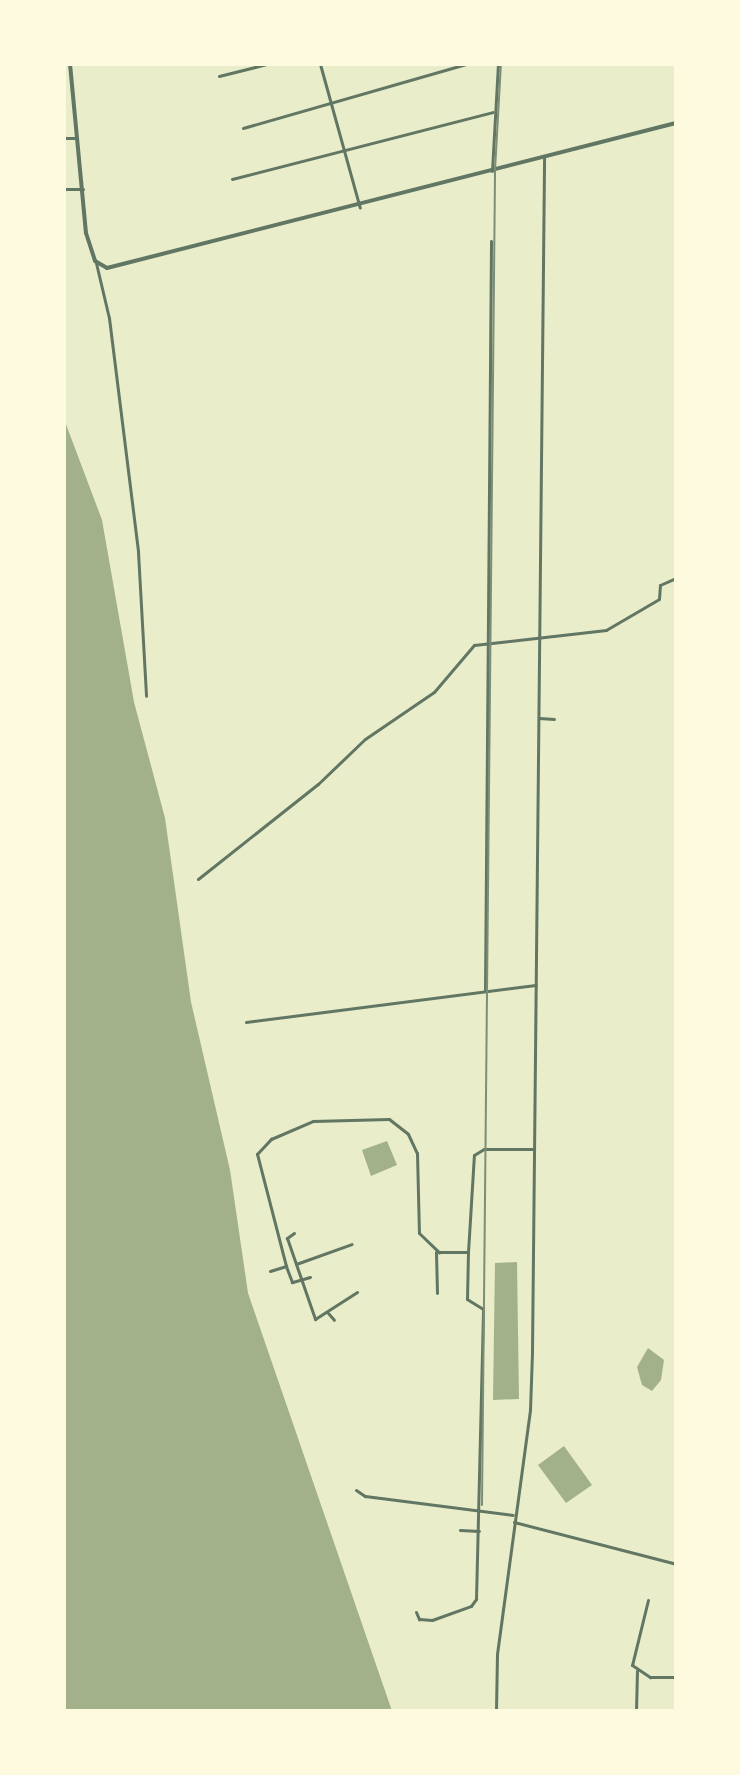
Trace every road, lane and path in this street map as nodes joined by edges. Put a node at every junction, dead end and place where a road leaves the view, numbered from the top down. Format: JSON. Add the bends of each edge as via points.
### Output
{"nodes":[{"id":1,"x":70,"y":64,"type":"edge"},
{"id":2,"x":267,"y":64,"type":"edge"},
{"id":3,"x":320,"y":64,"type":"edge"},
{"id":4,"x":466,"y":64,"type":"edge"},
{"id":5,"x":498,"y":64,"type":"edge"},
{"id":6,"x":219,"y":76,"type":"dead end"},
{"id":7,"x":330,"y":102,"type":"junction"},
{"id":8,"x":493,"y":112,"type":"junction"},
{"id":9,"x":676,"y":123,"type":"edge"},
{"id":10,"x":243,"y":128,"type":"dead end"},
{"id":11,"x":64,"y":138,"type":"edge"},
{"id":12,"x":77,"y":138,"type":"junction"},
{"id":13,"x":342,"y":152,"type":"junction"},
{"id":14,"x":544,"y":158,"type":"junction"},
{"id":15,"x":492,"y":171,"type":"junction"},
{"id":16,"x":232,"y":179,"type":"dead end"},
{"id":17,"x":64,"y":189,"type":"edge"},
{"id":18,"x":83,"y":189,"type":"junction"},
{"id":19,"x":360,"y":208,"type":"junction"},
{"id":20,"x":491,"y":241,"type":"dead end"},
{"id":21,"x":95,"y":261,"type":"junction"},
{"id":22,"x":676,"y":578,"type":"edge"},
{"id":23,"x":541,"y":641,"type":"junction"},
{"id":24,"x":489,"y":643,"type":"junction"},
{"id":25,"x":146,"y":696,"type":"dead end"},
{"id":26,"x":539,"y":718,"type":"junction"},
{"id":27,"x":554,"y":719,"type":"dead end"},
{"id":28,"x":198,"y":879,"type":"dead end"},
{"id":29,"x":536,"y":985,"type":"junction"},
{"id":30,"x":485,"y":991,"type":"junction"},
{"id":31,"x":246,"y":1022,"type":"dead end"},
{"id":32,"x":534,"y":1149,"type":"junction"},
{"id":33,"x":294,"y":1233,"type":"dead end"},
{"id":34,"x":352,"y":1244,"type":"dead end"},
{"id":35,"x":436,"y":1252,"type":"junction"},
{"id":36,"x":468,"y":1252,"type":"junction"},
{"id":37,"x":296,"y":1264,"type":"junction"},
{"id":38,"x":286,"y":1266,"type":"junction"},
{"id":39,"x":270,"y":1271,"type":"dead end"},
{"id":40,"x":310,"y":1277,"type":"dead end"},
{"id":41,"x":302,"y":1280,"type":"junction"},
{"id":42,"x":357,"y":1292,"type":"dead end"},
{"id":43,"x":437,"y":1293,"type":"dead end"},
{"id":44,"x":328,"y":1313,"type":"junction"},
{"id":45,"x":334,"y":1320,"type":"dead end"},
{"id":46,"x":356,"y":1490,"type":"dead end"},
{"id":47,"x":456,"y":1507,"type":"junction"},
{"id":48,"x":479,"y":1510,"type":"junction"},
{"id":49,"x":456,"y":1513,"type":"dead end"},
{"id":50,"x":515,"y":1515,"type":"junction"},
{"id":51,"x":514,"y":1522,"type":"junction"},
{"id":52,"x":460,"y":1530,"type":"dead end"},
{"id":53,"x":479,"y":1531,"type":"junction"},
{"id":54,"x":676,"y":1564,"type":"edge"},
{"id":55,"x":648,"y":1600,"type":"dead end"},
{"id":56,"x":416,"y":1612,"type":"dead end"},
{"id":57,"x":637,"y":1669,"type":"junction"},
{"id":58,"x":676,"y":1677,"type":"edge"},
{"id":59,"x":496,"y":1711,"type":"edge"},
{"id":60,"x":636,"y":1711,"type":"edge"}],
"edges":[{"from":1,"to":12,"type":"street"},
{"from":2,"to":6,"type":"street"},
{"from":3,"to":7,"type":"street"},
{"from":4,"to":7,"type":"street"},
{"from":5,"to":8,"type":"street"},
{"from":7,"to":10,"type":"street"},
{"from":7,"to":13,"type":"street"},
{"from":8,"to":13,"type":"street"},
{"from":8,"to":15,"type":"street"},
{"from":9,"to":14,"type":"street"},
{"from":11,"to":12,"type":"street"},
{"from":12,"to":18,"type":"street"},
{"from":13,"to":16,"type":"street"},
{"from":13,"to":19,"type":"street"},
{"from":14,"to":15,"type":"street"},
{"from":14,"to":23,"type":"street"},
{"from":15,"to":19,"type":"street"},
{"from":17,"to":18,"type":"street"},
{"from":18,"to":21,"type":"street","via":[[86,233]]},
{"from":19,"to":21,"type":"street","via":[[118,267]]},
{"from":20,"to":24,"type":"street"},
{"from":21,"to":25,"type":"street","via":[[109,318],[138,552]]},
{"from":22,"to":23,"type":"street","via":[[660,585],[659,599],[606,630]]},
{"from":23,"to":24,"type":"street"},
{"from":23,"to":26,"type":"street"},
{"from":24,"to":28,"type":"street","via":[[470,648],[434,692],[365,739],[318,784]]},
{"from":24,"to":30,"type":"street"},
{"from":26,"to":27,"type":"street"},
{"from":26,"to":29,"type":"street"},
{"from":29,"to":30,"type":"street"},
{"from":29,"to":32,"type":"street"},
{"from":30,"to":31,"type":"street"},
{"from":32,"to":36,"type":"street","via":[[484,1149],[474,1155]]},
{"from":32,"to":50,"type":"street","via":[[530,1410]]},
{"from":33,"to":37,"type":"street","via":[[287,1238]]},
{"from":34,"to":37,"type":"street"},
{"from":35,"to":36,"type":"street"},
{"from":35,"to":38,"type":"street","via":[[419,1233],[417,1153],[408,1134],[389,1119],[313,1121],[271,1139],[257,1154]]},
{"from":35,"to":43,"type":"street"},
{"from":36,"to":48,"type":"street","via":[[467,1299],[483,1309]]},
{"from":37,"to":41,"type":"street"},
{"from":38,"to":39,"type":"street"},
{"from":38,"to":41,"type":"street","via":[[292,1282]]},
{"from":40,"to":41,"type":"street"},
{"from":41,"to":44,"type":"street","via":[[315,1319]]},
{"from":42,"to":44,"type":"street"},
{"from":44,"to":45,"type":"street"},
{"from":46,"to":47,"type":"street","via":[[365,1496]]},
{"from":47,"to":48,"type":"street"},
{"from":47,"to":49,"type":"street"},
{"from":48,"to":50,"type":"street"},
{"from":48,"to":53,"type":"street"},
{"from":50,"to":51,"type":"street"},
{"from":51,"to":54,"type":"street"},
{"from":51,"to":59,"type":"street","via":[[497,1654]]},
{"from":52,"to":53,"type":"street"},
{"from":53,"to":56,"type":"street","via":[[476,1599],[471,1606],[432,1620],[419,1619]]},
{"from":55,"to":57,"type":"street","via":[[632,1665]]},
{"from":57,"to":58,"type":"street","via":[[650,1677]]},
{"from":57,"to":60,"type":"street"}]}
